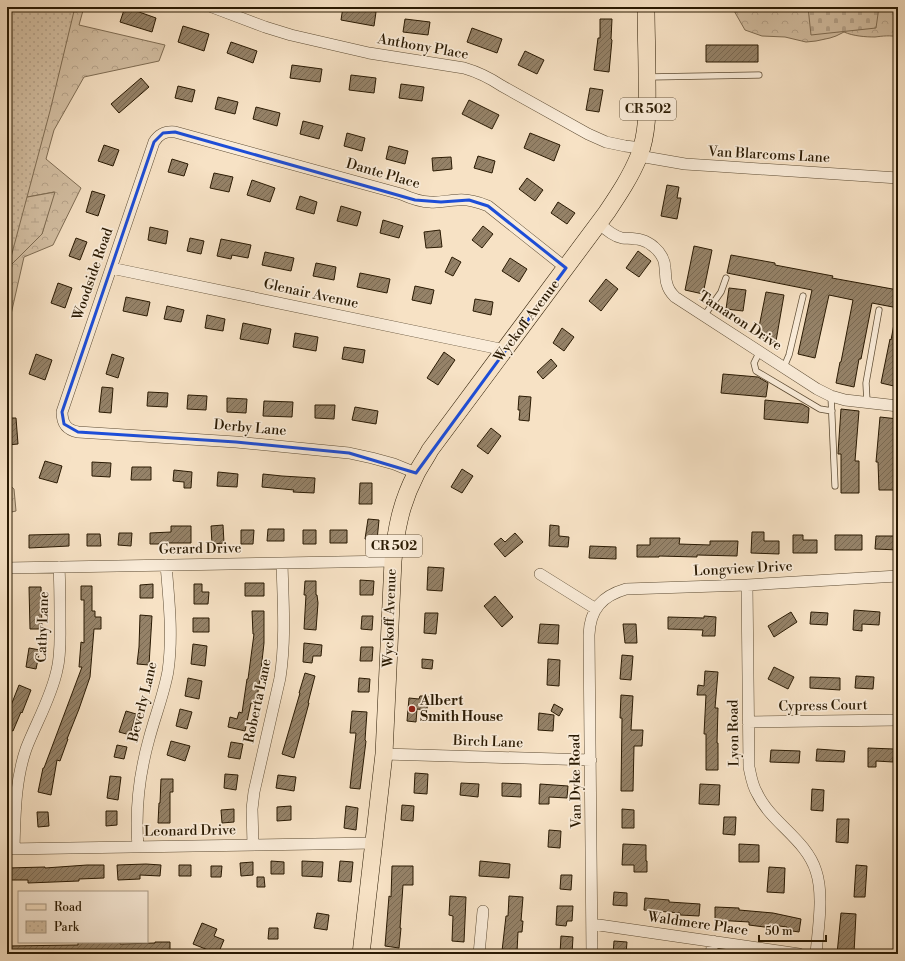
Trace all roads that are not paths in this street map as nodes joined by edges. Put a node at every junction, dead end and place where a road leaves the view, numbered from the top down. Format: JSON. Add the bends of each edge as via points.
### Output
{"nodes":[{"id":1,"x":212,"y":7,"type":"edge"},
{"id":2,"x":646,"y":7,"type":"edge"},
{"id":3,"x":759,"y":74,"type":"dead end"},
{"id":4,"x":647,"y":77,"type":"junction"},
{"id":5,"x":175,"y":132,"type":"joint"},
{"id":6,"x":640,"y":152,"type":"junction"},
{"id":7,"x":898,"y":178,"type":"edge"},
{"id":8,"x":599,"y":223,"type":"junction"},
{"id":9,"x":111,"y":268,"type":"junction"},
{"id":10,"x":566,"y":268,"type":"junction"},
{"id":11,"x":726,"y":278,"type":"dead end"},
{"id":12,"x":803,"y":296,"type":"dead end"},
{"id":13,"x":879,"y":310,"type":"dead end"},
{"id":14,"x":704,"y":316,"type":"junction"},
{"id":15,"x":505,"y":350,"type":"junction"},
{"id":16,"x":760,"y":352,"type":"junction"},
{"id":17,"x":784,"y":367,"type":"junction"},
{"id":18,"x":831,"y":396,"type":"junction"},
{"id":19,"x":867,"y":402,"type":"junction"},
{"id":20,"x":898,"y":406,"type":"edge"},
{"id":21,"x":832,"y":411,"type":"junction"},
{"id":22,"x":78,"y":432,"type":"joint"},
{"id":23,"x":416,"y":473,"type":"junction"},
{"id":24,"x":835,"y":486,"type":"dead end"},
{"id":25,"x":393,"y":561,"type":"junction"},
{"id":26,"x":282,"y":563,"type":"junction"},
{"id":27,"x":166,"y":565,"type":"junction"},
{"id":28,"x":59,"y":567,"type":"junction"},
{"id":29,"x":7,"y":568,"type":"edge"},
{"id":30,"x":540,"y":574,"type":"dead end"},
{"id":31,"x":898,"y":576,"type":"edge"},
{"id":32,"x":747,"y":585,"type":"junction"},
{"id":33,"x":596,"y":609,"type":"junction"},
{"id":34,"x":898,"y":720,"type":"edge"},
{"id":35,"x":748,"y":722,"type":"junction"},
{"id":36,"x":384,"y":754,"type":"junction"},
{"id":37,"x":591,"y":760,"type":"junction"},
{"id":38,"x":374,"y":843,"type":"junction"},
{"id":39,"x":253,"y":845,"type":"junction"},
{"id":40,"x":138,"y":847,"type":"junction"},
{"id":41,"x":10,"y":849,"type":"edge"},
{"id":42,"x":483,"y":911,"type":"dead end"},
{"id":43,"x":592,"y":924,"type":"junction"},
{"id":44,"x":713,"y":942,"type":"junction"},
{"id":45,"x":361,"y":954,"type":"edge"},
{"id":46,"x":479,"y":954,"type":"edge"},
{"id":47,"x":592,"y":954,"type":"edge"},
{"id":48,"x":711,"y":954,"type":"edge"},
{"id":49,"x":799,"y":954,"type":"edge"},
{"id":50,"x":816,"y":954,"type":"edge"}],
"edges":[{"from":1,"to":6,"type":"street","name":"Anthony Place","via":[[291,35],[369,53],[477,72],[588,134]]},
{"from":2,"to":4,"type":"main road","number":"CR 502"},
{"from":3,"to":4,"type":"lane"},
{"from":4,"to":6,"type":"main road","number":"CR 502","via":[[648,111]]},
{"from":5,"to":9,"type":"street","name":"Woodside Road","via":[[162,133],[154,142]]},
{"from":5,"to":10,"type":"street","name":"Dante Place","via":[[415,200],[478,202],[488,206]]},
{"from":6,"to":7,"type":"street","name":"Van Blarcoms Lane","via":[[685,164]]},
{"from":6,"to":8,"type":"main road","name":"Wyckoff Avenue","number":"CR 502","via":[[629,177]]},
{"from":8,"to":10,"type":"main road","name":"Wyckoff Avenue","number":"CR 502"},
{"from":8,"to":14,"type":"street","name":"Tamaron Drive","via":[[621,238],[638,239],[654,246],[663,260],[670,292]]},
{"from":9,"to":15,"type":"street","name":"Glenair Avenue"},
{"from":9,"to":22,"type":"street","name":"Woodside Road","via":[[62,412],[64,424]]},
{"from":10,"to":15,"type":"main road","name":"Wyckoff Avenue","number":"CR 502"},
{"from":11,"to":14,"type":"lane","via":[[721,292]]},
{"from":12,"to":17,"type":"lane"},
{"from":13,"to":19,"type":"lane","via":[[866,383]]},
{"from":14,"to":16,"type":"street","name":"Tamaron Drive"},
{"from":15,"to":23,"type":"main road","name":"Wyckoff Avenue","number":"CR 502","via":[[430,450]]},
{"from":16,"to":17,"type":"street","name":"Tamaron Drive"},
{"from":16,"to":21,"type":"lane","via":[[754,364],[756,370],[820,409]]},
{"from":17,"to":18,"type":"street","name":"Tamaron Drive"},
{"from":18,"to":19,"type":"street","name":"Tamaron Drive"},
{"from":18,"to":21,"type":"lane"},
{"from":19,"to":20,"type":"street","name":"Tamaron Drive"},
{"from":21,"to":24,"type":"lane"},
{"from":22,"to":23,"type":"street","name":"Derby Lane","via":[[236,442],[349,453],[394,464]]},
{"from":23,"to":25,"type":"main road","name":"Wyckoff Avenue","number":"CR 502","via":[[400,515]]},
{"from":25,"to":26,"type":"street","name":"Gerard Drive"},
{"from":25,"to":36,"type":"main road","name":"Wyckoff Avenue","number":"CR 502"},
{"from":26,"to":27,"type":"street","name":"Gerard Drive"},
{"from":26,"to":39,"type":"street","name":"Roberta Lane","via":[[283,659],[254,792]]},
{"from":27,"to":28,"type":"street","name":"Gerard Drive"},
{"from":27,"to":40,"type":"street","name":"Beverly Lane","via":[[170,619],[168,671],[149,738],[140,782],[136,826]]},
{"from":28,"to":29,"type":"street","name":"Gerard Drive"},
{"from":28,"to":41,"type":"street","name":"Cathy Lane","via":[[58,668],[48,701],[34,729],[20,770]]},
{"from":30,"to":33,"type":"street"},
{"from":31,"to":32,"type":"street","name":"Longview Drive"},
{"from":32,"to":33,"type":"street","name":"Longview Drive","via":[[626,589],[608,596]]},
{"from":32,"to":35,"type":"street","name":"Lyon Road"},
{"from":33,"to":37,"type":"street","name":"Van Dyke Road","via":[[589,627]]},
{"from":34,"to":35,"type":"street","name":"Cypress Court"},
{"from":35,"to":50,"type":"street","name":"Lyon Road","via":[[749,767],[757,794],[764,806],[804,850],[816,870],[820,896]]},
{"from":36,"to":37,"type":"street","name":"Birch Lane"},
{"from":36,"to":38,"type":"main road","name":"Wyckoff Avenue","number":"CR 502"},
{"from":37,"to":43,"type":"street","name":"Van Dyke Road"},
{"from":38,"to":39,"type":"street","name":"Leonard Drive"},
{"from":38,"to":45,"type":"main road","name":"Wyckoff Avenue","number":"CR 502"},
{"from":39,"to":40,"type":"street","name":"Leonard Drive"},
{"from":40,"to":41,"type":"street","name":"Leonard Drive"},
{"from":42,"to":46,"type":"street"},
{"from":43,"to":44,"type":"street","name":"Waldmere Place"},
{"from":43,"to":47,"type":"street","name":"Van Dyke Road"},
{"from":44,"to":48,"type":"street"},
{"from":44,"to":49,"type":"street","name":"Waldmere Place"}]}
